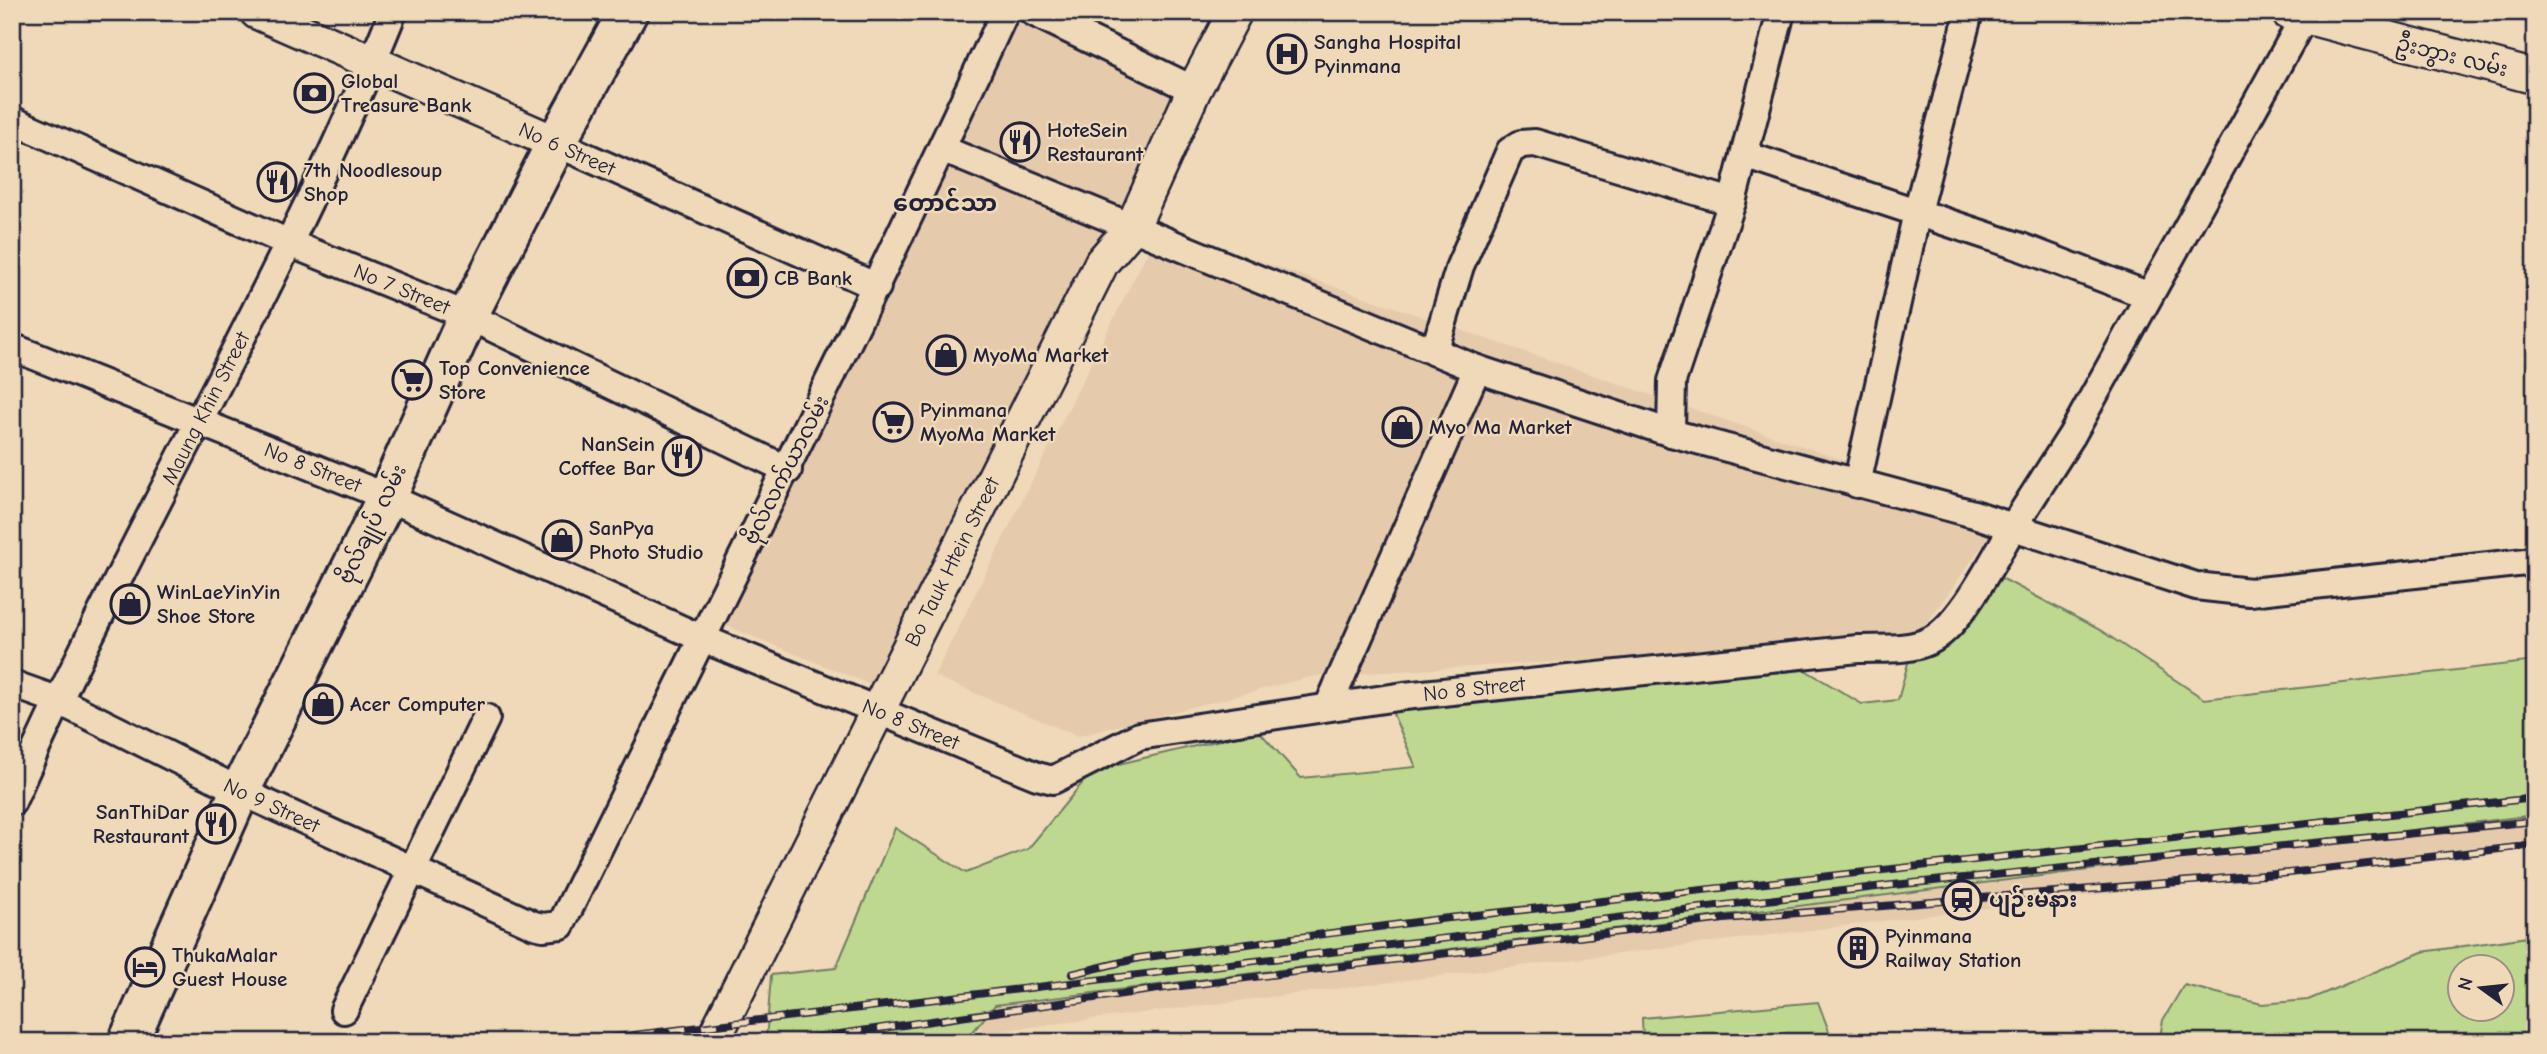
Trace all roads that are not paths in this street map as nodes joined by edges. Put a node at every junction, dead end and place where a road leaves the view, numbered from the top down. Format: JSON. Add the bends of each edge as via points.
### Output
{"nodes":[{"id":1,"x":257,"y":12,"type":"edge"},
{"id":2,"x":393,"y":12,"type":"edge"},
{"id":3,"x":628,"y":12,"type":"edge"},
{"id":4,"x":1005,"y":12,"type":"edge"},
{"id":5,"x":1033,"y":12,"type":"edge"},
{"id":6,"x":1235,"y":12,"type":"edge"},
{"id":7,"x":1780,"y":12,"type":"edge"},
{"id":8,"x":1969,"y":12,"type":"edge"},
{"id":9,"x":2300,"y":14,"type":"edge"},
{"id":10,"x":372,"y":64,"type":"junction"},
{"id":11,"x":2535,"y":77,"type":"edge"},
{"id":12,"x":1194,"y":90,"type":"junction"},
{"id":13,"x":12,"y":120,"type":"edge"},
{"id":14,"x":556,"y":143,"type":"junction"},
{"id":15,"x":942,"y":149,"type":"junction"},
{"id":16,"x":1745,"y":155,"type":"junction"},
{"id":17,"x":1732,"y":202,"type":"junction"},
{"id":18,"x":1917,"y":212,"type":"junction"},
{"id":19,"x":1133,"y":226,"type":"junction"},
{"id":20,"x":289,"y":243,"type":"junction"},
{"id":21,"x":877,"y":287,"type":"junction"},
{"id":22,"x":2147,"y":295,"type":"junction"},
{"id":23,"x":468,"y":316,"type":"junction"},
{"id":24,"x":12,"y":347,"type":"edge"},
{"id":25,"x":1434,"y":352,"type":"junction"},
{"id":26,"x":1477,"y":369,"type":"junction"},
{"id":27,"x":201,"y":423,"type":"junction"},
{"id":28,"x":1671,"y":433,"type":"junction"},
{"id":29,"x":788,"y":470,"type":"junction"},
{"id":30,"x":1857,"y":484,"type":"junction"},
{"id":31,"x":387,"y":497,"type":"junction"},
{"id":32,"x":2013,"y":527,"type":"junction"},
{"id":33,"x":2535,"y":561,"type":"edge"},
{"id":34,"x":701,"y":638,"type":"junction"},
{"id":35,"x":12,"y":684,"type":"edge"},
{"id":36,"x":57,"y":700,"type":"junction"},
{"id":37,"x":1328,"y":707,"type":"junction"},
{"id":38,"x":876,"y":709,"type":"junction"},
{"id":39,"x":486,"y":718,"type":"dead end"},
{"id":40,"x":240,"y":791,"type":"junction"},
{"id":41,"x":12,"y":802,"type":"edge"},
{"id":42,"x":411,"y":869,"type":"junction"},
{"id":43,"x":534,"y":925,"type":"joint"},
{"id":44,"x":344,"y":1010,"type":"dead end"},
{"id":45,"x":128,"y":1042,"type":"edge"},
{"id":46,"x":712,"y":1042,"type":"edge"}],
"edges":[{"from":1,"to":10,"type":"street","name":"No 6 Street"},
{"from":2,"to":10,"type":"street","name":"Maung Khin Street"},
{"from":3,"to":14,"type":"main road","name":"ဗိုလ်ချုပ် လမ်း"},
{"from":4,"to":15,"type":"street","name":"ဗိုလ်လက်ယာလမ်း"},
{"from":5,"to":12,"type":"street"},
{"from":6,"to":12,"type":"street","name":"Bo Tauk Htein Street"},
{"from":7,"to":16,"type":"street"},
{"from":8,"to":18,"type":"street"},
{"from":9,"to":11,"type":"street","name":"ဦးဘွား လမ်း"},
{"from":9,"to":22,"type":"street","name":"No 8 Street"},
{"from":10,"to":14,"type":"street","name":"No 6 Street"},
{"from":10,"to":20,"type":"street","name":"Maung Khin Street"},
{"from":12,"to":19,"type":"street","name":"Bo Tauk Htein Street"},
{"from":13,"to":20,"type":"street","name":"No 7 Street"},
{"from":14,"to":21,"type":"street","name":"No 6 Street"},
{"from":14,"to":23,"type":"main road","name":"ဗိုလ်ချုပ် လမ်း"},
{"from":15,"to":19,"type":"street"},
{"from":15,"to":21,"type":"street","name":"ဗိုလ်လက်ယာလမ်း"},
{"from":16,"to":17,"type":"street"},
{"from":16,"to":18,"type":"street"},
{"from":17,"to":25,"type":"street","via":[[1535,142],[1521,144],[1510,150],[1460,266]]},
{"from":17,"to":28,"type":"street","via":[[1672,381]]},
{"from":18,"to":22,"type":"street"},
{"from":18,"to":30,"type":"street"},
{"from":19,"to":25,"type":"street"},
{"from":19,"to":38,"type":"street","name":"Bo Tauk Htein Street","via":[[1102,262]]},
{"from":20,"to":23,"type":"street","name":"No 7 Street"},
{"from":20,"to":27,"type":"street","name":"Maung Khin Street"},
{"from":21,"to":29,"type":"street","name":"ဗိုလ်လက်ယာလမ်း"},
{"from":22,"to":32,"type":"street","name":"No 8 Street","via":[[2073,435]]},
{"from":23,"to":29,"type":"street","name":"No 7 Street"},
{"from":23,"to":31,"type":"main road","name":"ဗိုလ်ချုပ် လမ်း"},
{"from":24,"to":27,"type":"street","name":"No 8 Street"},
{"from":25,"to":26,"type":"street"},
{"from":26,"to":28,"type":"street"},
{"from":26,"to":37,"type":"street"},
{"from":27,"to":31,"type":"street","name":"No 8 Street"},
{"from":27,"to":36,"type":"street","name":"Maung Khin Street"},
{"from":28,"to":30,"type":"street"},
{"from":29,"to":34,"type":"street","name":"ဗိုလ်လက်ယာလမ်း"},
{"from":30,"to":32,"type":"street"},
{"from":31,"to":34,"type":"street","name":"No 8 Street"},
{"from":31,"to":40,"type":"main road","name":"ဗိုလ်ချုပ် လမ်း"},
{"from":32,"to":33,"type":"street","via":[[2211,590],[2250,592]]},
{"from":32,"to":37,"type":"street","name":"No 8 Street","via":[[1943,633],[1927,642]]},
{"from":34,"to":38,"type":"street","name":"No 8 Street"},
{"from":34,"to":43,"type":"street","name":"ဗိုလ်လက်ယာလမ်း","via":[[561,925]]},
{"from":35,"to":36,"type":"street","name":"No 9 Street"},
{"from":36,"to":40,"type":"street","name":"No 9 Street"},
{"from":36,"to":41,"type":"street","name":"Maung Khin Street"},
{"from":37,"to":38,"type":"street","name":"No 8 Street","via":[[1139,736],[1053,780]]},
{"from":38,"to":46,"type":"street","name":"Bo Tauk Htein Street"},
{"from":39,"to":42,"type":"street"},
{"from":40,"to":42,"type":"street","name":"No 9 Street"},
{"from":40,"to":45,"type":"main road","name":"ဗိုလ်ချုပ် လမ်း"},
{"from":42,"to":43,"type":"street","name":"No 9 Street"},
{"from":42,"to":44,"type":"street"}]}
